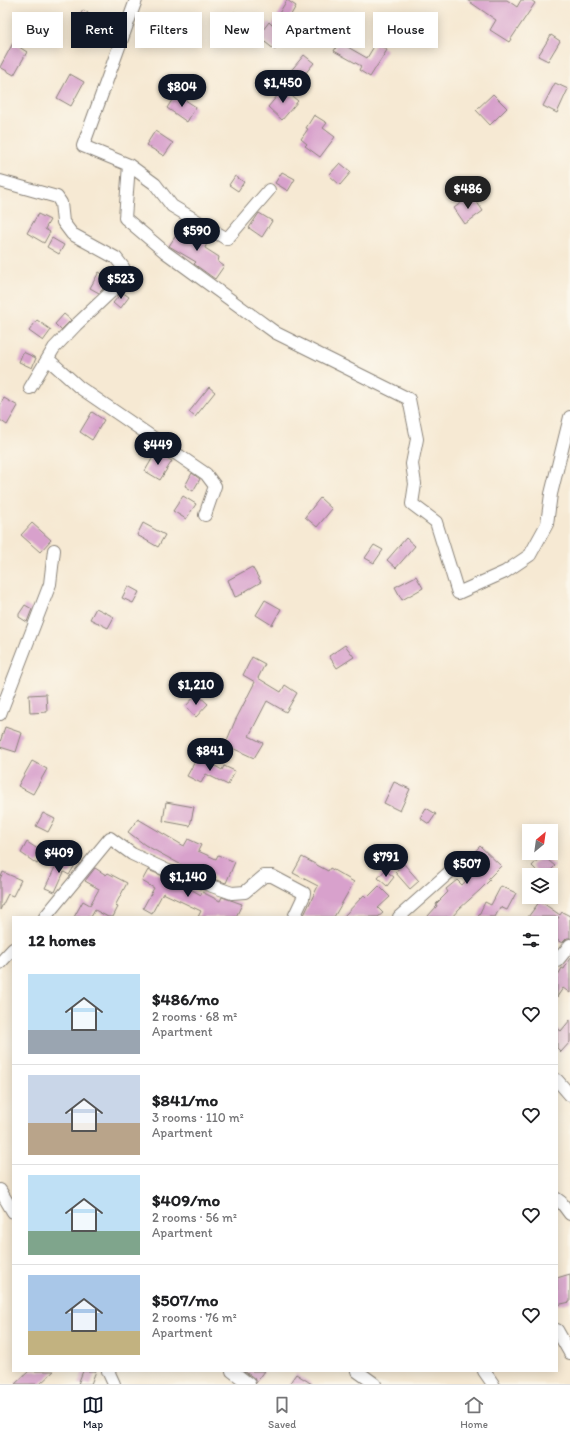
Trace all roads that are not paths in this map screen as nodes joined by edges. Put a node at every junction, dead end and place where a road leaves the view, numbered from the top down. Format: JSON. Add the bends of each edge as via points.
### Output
{"nodes":[{"id":1,"x":136,"y":0,"type":"edge"},
{"id":2,"x":129,"y":165,"type":"junction"},
{"id":3,"x":0,"y":181,"type":"edge"},
{"id":4,"x":269,"y":190,"type":"dead end"},
{"id":5,"x":48,"y":360,"type":"junction"},
{"id":6,"x":30,"y":388,"type":"dead end"},
{"id":7,"x":570,"y":417,"type":"edge"},
{"id":8,"x":205,"y":515,"type":"dead end"},
{"id":9,"x":54,"y":550,"type":"dead end"},
{"id":10,"x":0,"y":714,"type":"edge"},
{"id":11,"x":453,"y":869,"type":"dead end"},
{"id":12,"x":46,"y":916,"type":"edge"},
{"id":13,"x":294,"y":916,"type":"edge"},
{"id":14,"x":400,"y":916,"type":"edge"},
{"id":15,"x":570,"y":945,"type":"edge"},
{"id":16,"x":12,"y":950,"type":"edge"},
{"id":17,"x":558,"y":959,"type":"edge"},
{"id":18,"x":0,"y":963,"type":"edge"},
{"id":19,"x":558,"y":1081,"type":"edge"},
{"id":20,"x":568,"y":1090,"type":"edge"},
{"id":21,"x":0,"y":1190,"type":"edge"},
{"id":22,"x":558,"y":1200,"type":"edge"},
{"id":23,"x":12,"y":1210,"type":"edge"},
{"id":24,"x":570,"y":1214,"type":"edge"},
{"id":25,"x":558,"y":1332,"type":"edge"},
{"id":26,"x":570,"y":1353,"type":"edge"},
{"id":27,"x":108,"y":1372,"type":"edge"},
{"id":28,"x":233,"y":1372,"type":"edge"},
{"id":29,"x":358,"y":1372,"type":"edge"},
{"id":30,"x":485,"y":1372,"type":"edge"},
{"id":31,"x":114,"y":1384,"type":"edge"},
{"id":32,"x":249,"y":1384,"type":"edge"},
{"id":33,"x":374,"y":1384,"type":"edge"},
{"id":34,"x":493,"y":1384,"type":"edge"}],
"edges":[{"from":1,"to":2,"type":"street","via":[[83,146]]},
{"from":2,"to":4,"type":"street","via":[[155,184],[172,206],[227,239]]},
{"from":2,"to":7,"type":"street","via":[[125,218],[165,252],[276,333],[409,398],[417,439],[412,464],[415,484],[412,504],[436,522],[458,593],[505,572],[530,555],[547,524],[551,494]]},
{"from":3,"to":5,"type":"street","via":[[57,197],[63,222],[72,234],[116,258],[123,267],[113,290],[54,348]]},
{"from":5,"to":6,"type":"street"},
{"from":5,"to":8,"type":"street","via":[[79,387],[206,474],[215,486]]},
{"from":9,"to":10,"type":"street","via":[[50,584]]},
{"from":11,"to":14,"type":"street"},
{"from":12,"to":13,"type":"street","via":[[110,838],[132,854],[166,870],[232,893],[245,892],[264,876],[272,876],[304,893]]},
{"from":15,"to":17,"type":"street"},
{"from":16,"to":18,"type":"street"},
{"from":19,"to":20,"type":"street"},
{"from":21,"to":23,"type":"street"},
{"from":22,"to":24,"type":"street"},
{"from":25,"to":26,"type":"street"},
{"from":27,"to":31,"type":"street"},
{"from":28,"to":32,"type":"street"},
{"from":29,"to":33,"type":"street"},
{"from":30,"to":34,"type":"street"}]}
